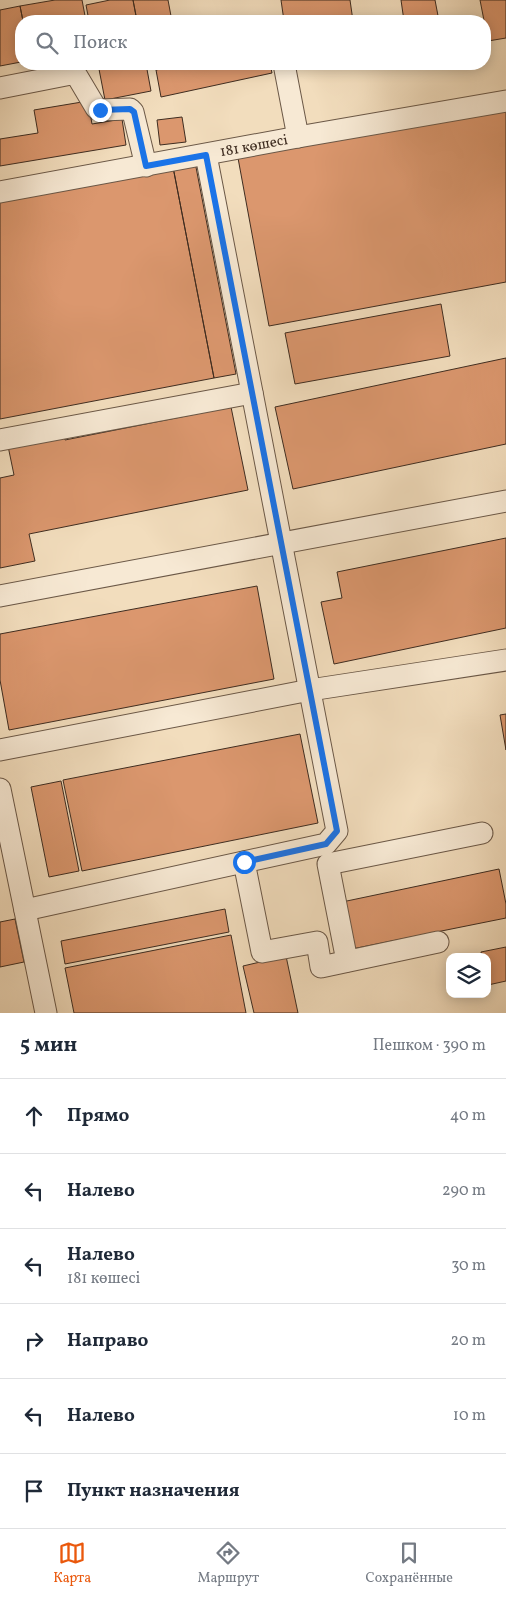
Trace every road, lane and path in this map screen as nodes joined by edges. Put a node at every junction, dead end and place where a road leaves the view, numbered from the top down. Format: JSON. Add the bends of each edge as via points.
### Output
{"nodes":[{"id":1,"x":285,"y":70,"type":"edge"},
{"id":2,"x":0,"y":88,"type":"edge"},
{"id":3,"x":506,"y":101,"type":"edge"},
{"id":4,"x":298,"y":137,"type":"junction"},
{"id":5,"x":206,"y":155,"type":"junction"},
{"id":6,"x":146,"y":166,"type":"junction"},
{"id":7,"x":0,"y":192,"type":"edge"},
{"id":8,"x":252,"y":393,"type":"junction"},
{"id":9,"x":0,"y":440,"type":"edge"},
{"id":10,"x":506,"y":501,"type":"edge"},
{"id":11,"x":281,"y":543,"type":"junction"},
{"id":12,"x":0,"y":596,"type":"edge"},
{"id":13,"x":506,"y":660,"type":"edge"},
{"id":14,"x":310,"y":690,"type":"junction"},
{"id":15,"x":0,"y":750,"type":"edge"},
{"id":16,"x":0,"y":789,"type":"edge"},
{"id":17,"x":482,"y":833,"type":"dead end"},
{"id":18,"x":326,"y":854,"type":"junction"},
{"id":19,"x":244,"y":862,"type":"junction"},
{"id":20,"x":25,"y":910,"type":"junction"},
{"id":21,"x":438,"y":942,"type":"dead end"},
{"id":22,"x":347,"y":961,"type":"junction"},
{"id":23,"x":46,"y":1013,"type":"edge"}],
"edges":[{"from":1,"to":4,"type":"street"},
{"from":2,"to":6,"type":"street","via":[[71,74],[77,76],[96,108],[130,109],[134,112]]},
{"from":3,"to":4,"type":"street","name":"181 көшесі"},
{"from":4,"to":5,"type":"street","name":"181 көшесі"},
{"from":5,"to":6,"type":"street","name":"181 көшесі"},
{"from":5,"to":8,"type":"street"},
{"from":6,"to":7,"type":"street","name":"181 көшесі"},
{"from":8,"to":9,"type":"street"},
{"from":8,"to":11,"type":"street"},
{"from":10,"to":11,"type":"street"},
{"from":11,"to":12,"type":"street"},
{"from":11,"to":14,"type":"street"},
{"from":13,"to":14,"type":"street"},
{"from":14,"to":15,"type":"street"},
{"from":14,"to":18,"type":"street","via":[[337,831],[326,844]]},
{"from":16,"to":20,"type":"street"},
{"from":17,"to":18,"type":"street"},
{"from":18,"to":19,"type":"street"},
{"from":18,"to":22,"type":"street"},
{"from":19,"to":20,"type":"street"},
{"from":19,"to":22,"type":"street","via":[[262,952],[317,942],[321,967]]},
{"from":20,"to":23,"type":"street"},
{"from":21,"to":22,"type":"street"}]}
